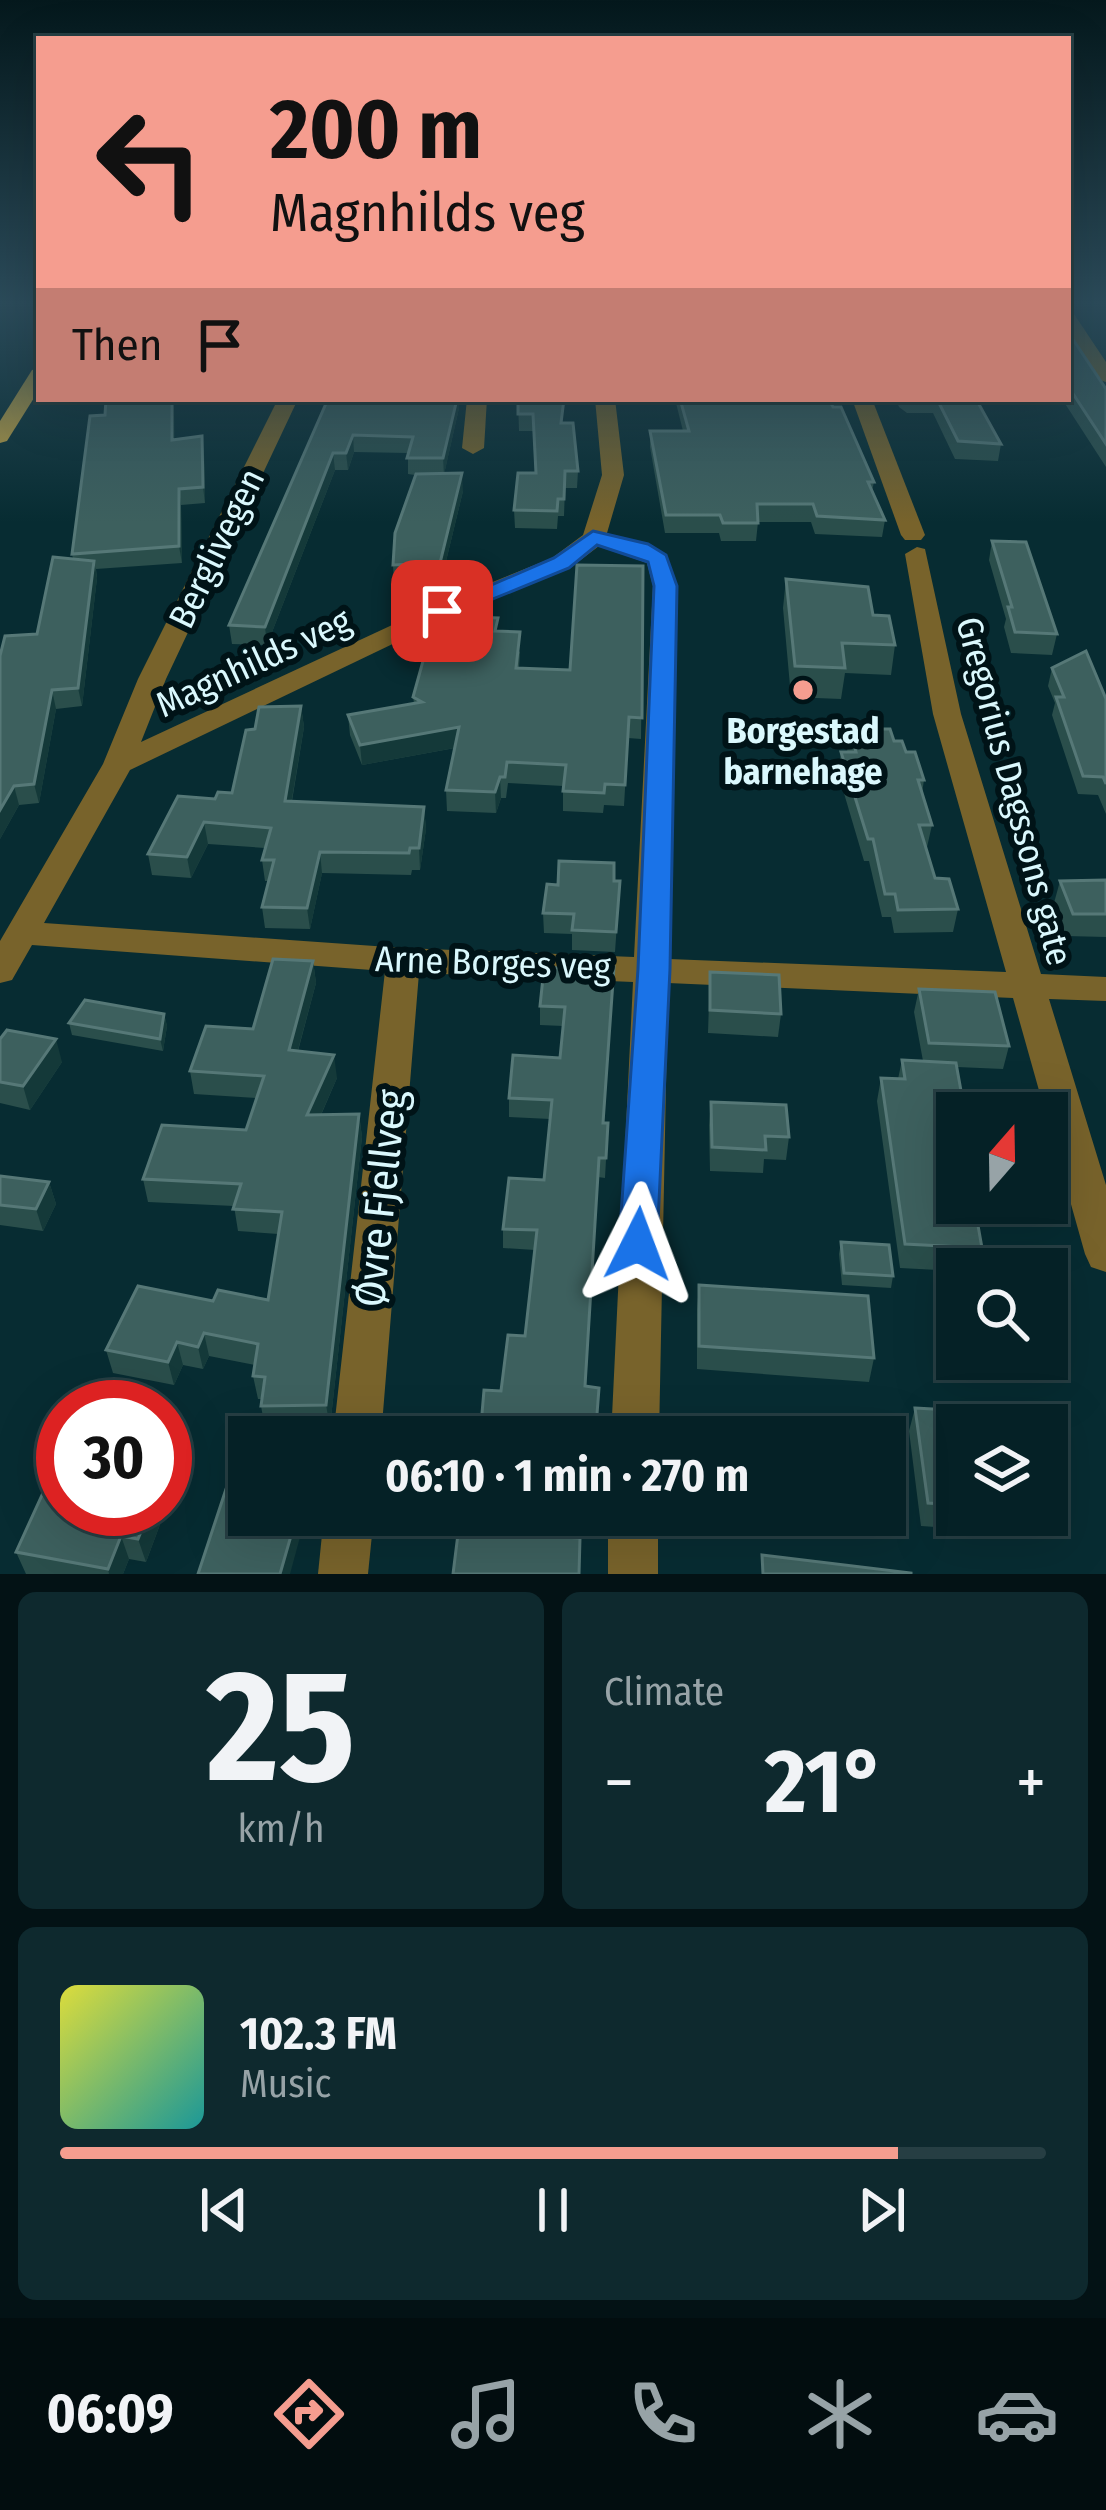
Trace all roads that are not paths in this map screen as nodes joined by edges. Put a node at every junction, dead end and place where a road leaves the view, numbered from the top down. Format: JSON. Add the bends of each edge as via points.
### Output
{"nodes":[{"id":1,"x":36,"y":379,"type":"edge"},
{"id":2,"x":287,"y":402,"type":"edge"},
{"id":3,"x":477,"y":402,"type":"edge"},
{"id":4,"x":605,"y":402,"type":"edge"},
{"id":5,"x":863,"y":402,"type":"edge"},
{"id":6,"x":0,"y":437,"type":"edge"},
{"id":7,"x":473,"y":448,"type":"dead end"},
{"id":8,"x":593,"y":538,"type":"junction"},
{"id":9,"x":118,"y":764,"type":"junction"},
{"id":10,"x":25,"y":933,"type":"junction"},
{"id":11,"x":403,"y":960,"type":"junction"},
{"id":12,"x":654,"y":969,"type":"junction"},
{"id":13,"x":0,"y":971,"type":"edge"},
{"id":14,"x":1026,"y":986,"type":"junction"},
{"id":15,"x":1106,"y":989,"type":"edge"},
{"id":16,"x":1106,"y":1254,"type":"edge"},
{"id":17,"x":359,"y":1416,"type":"edge"},
{"id":18,"x":635,"y":1416,"type":"edge"},
{"id":19,"x":347,"y":1536,"type":"edge"},
{"id":20,"x":633,"y":1536,"type":"edge"},
{"id":21,"x":343,"y":1574,"type":"edge"},
{"id":22,"x":632,"y":1574,"type":"edge"}],
"edges":[{"from":1,"to":6,"type":"main road"},
{"from":2,"to":9,"type":"street","name":"Berglivegen"},
{"from":3,"to":7,"type":"street"},
{"from":4,"to":8,"type":"street","via":[[613,476]]},
{"from":5,"to":14,"type":"street","name":"Gregorius Dagssons gate","via":[[915,544],[947,714]]},
{"from":8,"to":9,"type":"street","name":"Magnhilds veg","via":[[561,563]]},
{"from":8,"to":12,"type":"street","via":[[658,559],[665,586]]},
{"from":9,"to":10,"type":"street"},
{"from":10,"to":11,"type":"street","name":"Arne Borges veg"},
{"from":10,"to":13,"type":"street"},
{"from":11,"to":12,"type":"street","name":"Arne Borges veg"},
{"from":11,"to":17,"type":"street","name":"Øvre Fjellveg"},
{"from":12,"to":14,"type":"street","name":"Arne Borges veg"},
{"from":12,"to":18,"type":"street"},
{"from":14,"to":15,"type":"street","name":"Arne Borges veg"},
{"from":14,"to":16,"type":"street","name":"Gregorius Dagssons gate"},
{"from":19,"to":21,"type":"street"},
{"from":20,"to":22,"type":"street"}]}
